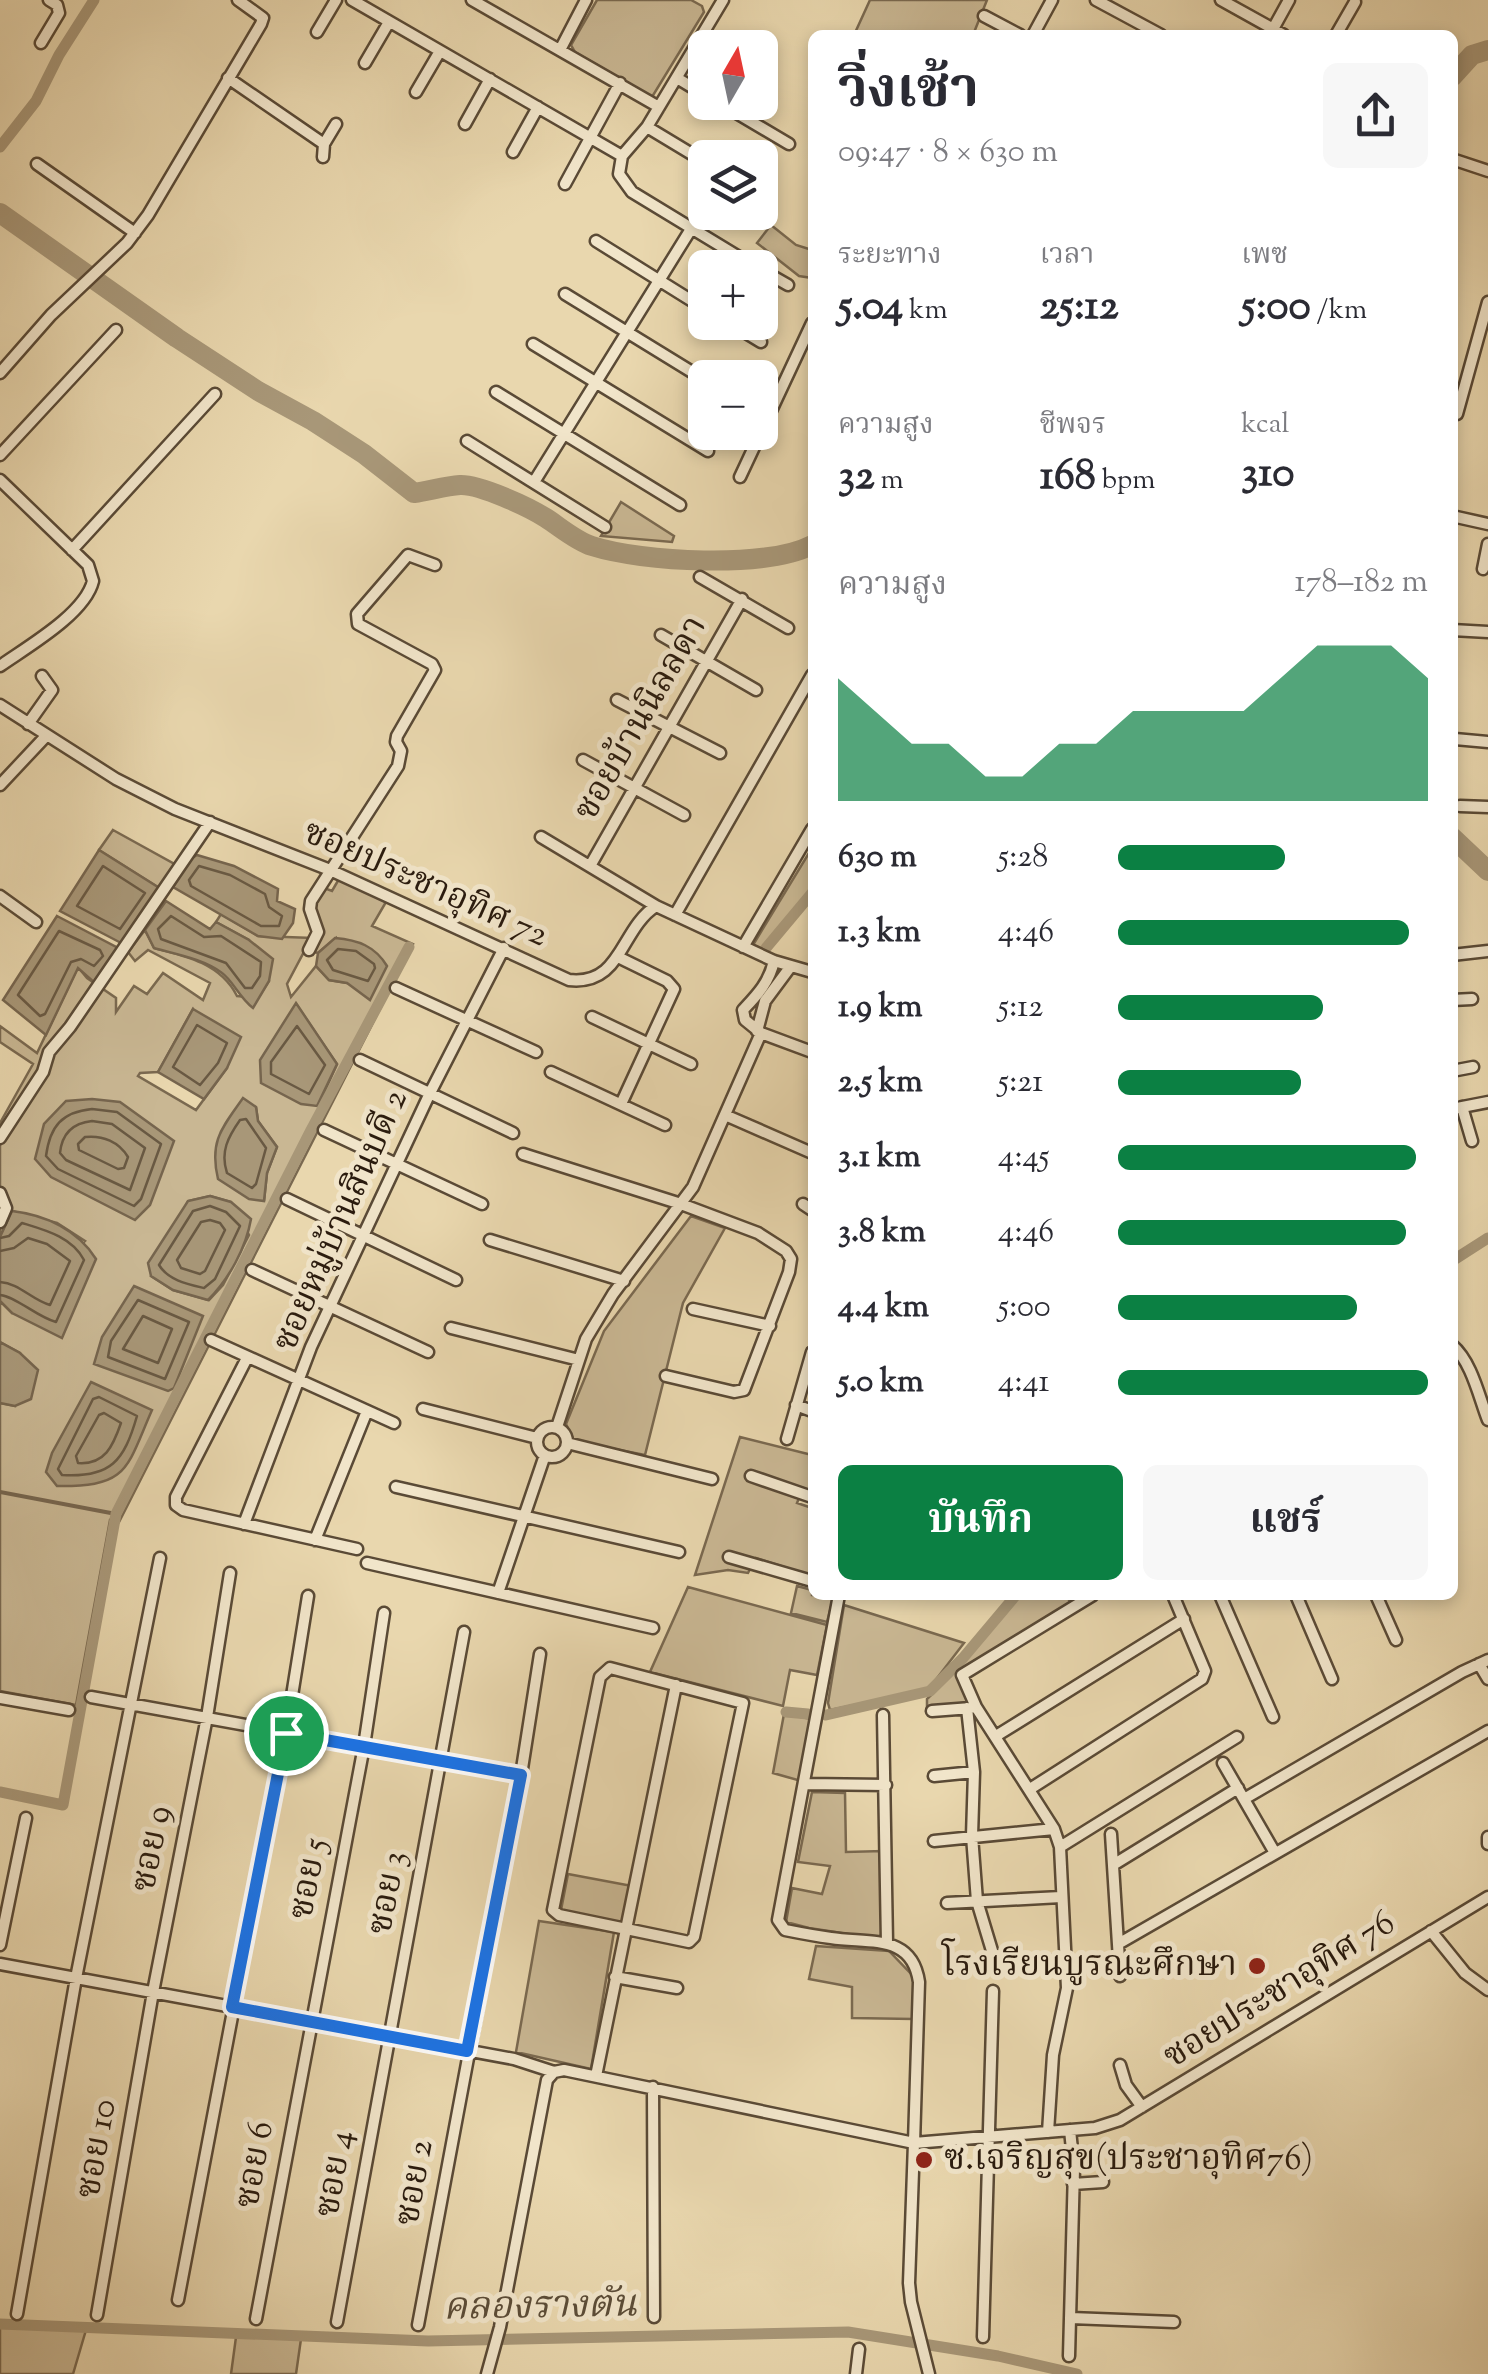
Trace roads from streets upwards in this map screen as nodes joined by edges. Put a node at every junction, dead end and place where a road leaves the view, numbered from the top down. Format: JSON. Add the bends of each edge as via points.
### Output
{"nodes":[{"id":1,"x":49,"y":0,"type":"edge"},
{"id":2,"x":238,"y":0,"type":"edge"},
{"id":3,"x":336,"y":0,"type":"edge"},
{"id":4,"x":352,"y":0,"type":"edge"},
{"id":5,"x":472,"y":0,"type":"edge"},
{"id":6,"x":586,"y":0,"type":"edge"},
{"id":7,"x":1052,"y":0,"type":"edge"},
{"id":8,"x":1096,"y":0,"type":"edge"},
{"id":9,"x":1222,"y":0,"type":"edge"},
{"id":10,"x":1289,"y":0,"type":"edge"},
{"id":11,"x":717,"y":2,"type":"edge"},
{"id":12,"x":1355,"y":2,"type":"edge"},
{"id":13,"x":984,"y":16,"type":"dead end"},
{"id":14,"x":389,"y":22,"type":"junction"},
{"id":15,"x":1272,"y":28,"type":"junction"},
{"id":16,"x":1011,"y":30,"type":"edge"},
{"id":17,"x":1036,"y":30,"type":"edge"},
{"id":18,"x":1152,"y":30,"type":"edge"},
{"id":19,"x":1275,"y":30,"type":"edge"},
{"id":20,"x":1339,"y":30,"type":"edge"},
{"id":21,"x":317,"y":32,"type":"dead end"},
{"id":22,"x":41,"y":43,"type":"dead end"},
{"id":23,"x":560,"y":50,"type":"junction"},
{"id":24,"x":440,"y":51,"type":"junction"},
{"id":25,"x":365,"y":63,"type":"dead end"},
{"id":26,"x":228,"y":78,"type":"junction"},
{"id":27,"x":677,"y":78,"type":"junction"},
{"id":28,"x":490,"y":80,"type":"junction"},
{"id":29,"x":620,"y":84,"type":"junction"},
{"id":30,"x":688,"y":85,"type":"edge"},
{"id":31,"x":416,"y":92,"type":"dead end"},
{"id":32,"x":538,"y":107,"type":"junction"},
{"id":33,"x":659,"y":108,"type":"junction"},
{"id":34,"x":748,"y":120,"type":"edge"},
{"id":35,"x":336,"y":124,"type":"dead end"},
{"id":36,"x":465,"y":124,"type":"dead end"},
{"id":37,"x":646,"y":128,"type":"junction"},
{"id":38,"x":591,"y":136,"type":"junction"},
{"id":39,"x":324,"y":144,"type":"junction"},
{"id":40,"x":788,"y":144,"type":"dead end"},
{"id":41,"x":514,"y":152,"type":"dead end"},
{"id":42,"x":688,"y":152,"type":"edge"},
{"id":43,"x":322,"y":156,"type":"dead end"},
{"id":44,"x":622,"y":156,"type":"junction"},
{"id":45,"x":1458,"y":161,"type":"edge"},
{"id":46,"x":37,"y":164,"type":"dead end"},
{"id":47,"x":1488,"y":171,"type":"edge"},
{"id":48,"x":565,"y":184,"type":"dead end"},
{"id":49,"x":688,"y":227,"type":"edge"},
{"id":50,"x":690,"y":230,"type":"edge"},
{"id":51,"x":693,"y":230,"type":"edge"},
{"id":52,"x":135,"y":233,"type":"junction"},
{"id":53,"x":596,"y":241,"type":"dead end"},
{"id":54,"x":728,"y":250,"type":"edge"},
{"id":55,"x":778,"y":279,"type":"edge"},
{"id":56,"x":659,"y":281,"type":"junction"},
{"id":57,"x":788,"y":285,"type":"dead end"},
{"id":58,"x":565,"y":294,"type":"dead end"},
{"id":59,"x":688,"y":299,"type":"edge"},
{"id":60,"x":1488,"y":302,"type":"edge"},
{"id":61,"x":116,"y":330,"type":"dead end"},
{"id":62,"x":808,"y":332,"type":"edge"},
{"id":63,"x":627,"y":334,"type":"junction"},
{"id":64,"x":758,"y":340,"type":"edge"},
{"id":65,"x":761,"y":342,"type":"dead end"},
{"id":66,"x":533,"y":344,"type":"dead end"},
{"id":67,"x":688,"y":370,"type":"edge"},
{"id":68,"x":0,"y":373,"type":"edge"},
{"id":69,"x":596,"y":382,"type":"junction"},
{"id":70,"x":496,"y":392,"type":"dead end"},
{"id":71,"x":215,"y":394,"type":"dead end"},
{"id":72,"x":1458,"y":410,"type":"edge"},
{"id":73,"x":565,"y":434,"type":"junction"},
{"id":74,"x":468,"y":441,"type":"dead end"},
{"id":75,"x":708,"y":451,"type":"dead end"},
{"id":76,"x":0,"y":455,"type":"edge"},
{"id":77,"x":740,"y":477,"type":"dead end"},
{"id":78,"x":0,"y":480,"type":"edge"},
{"id":79,"x":534,"y":482,"type":"junction"},
{"id":80,"x":680,"y":504,"type":"dead end"},
{"id":81,"x":1458,"y":517,"type":"edge"},
{"id":82,"x":1488,"y":524,"type":"edge"},
{"id":83,"x":605,"y":527,"type":"dead end"},
{"id":84,"x":1488,"y":544,"type":"edge"},
{"id":85,"x":72,"y":550,"type":"junction"},
{"id":86,"x":436,"y":565,"type":"dead end"},
{"id":87,"x":1483,"y":568,"type":"dead end"},
{"id":88,"x":700,"y":576,"type":"dead end"},
{"id":89,"x":742,"y":599,"type":"junction"},
{"id":90,"x":788,"y":628,"type":"dead end"},
{"id":91,"x":1458,"y":630,"type":"edge"},
{"id":92,"x":1488,"y":632,"type":"edge"},
{"id":93,"x":661,"y":635,"type":"dead end"},
{"id":94,"x":708,"y":661,"type":"junction"},
{"id":95,"x":0,"y":666,"type":"edge"},
{"id":96,"x":42,"y":676,"type":"dead end"},
{"id":97,"x":808,"y":682,"type":"edge"},
{"id":98,"x":756,"y":690,"type":"dead end"},
{"id":99,"x":617,"y":700,"type":"dead end"},
{"id":100,"x":0,"y":705,"type":"edge"},
{"id":101,"x":28,"y":724,"type":"junction"},
{"id":102,"x":671,"y":726,"type":"junction"},
{"id":103,"x":47,"y":735,"type":"junction"},
{"id":104,"x":1458,"y":739,"type":"edge"},
{"id":105,"x":1488,"y":742,"type":"edge"},
{"id":106,"x":720,"y":754,"type":"dead end"},
{"id":107,"x":583,"y":760,"type":"dead end"},
{"id":108,"x":0,"y":784,"type":"edge"},
{"id":109,"x":636,"y":789,"type":"junction"},
{"id":110,"x":1460,"y":806,"type":"dead end"},
{"id":111,"x":1488,"y":806,"type":"edge"},
{"id":112,"x":684,"y":816,"type":"dead end"},
{"id":113,"x":210,"y":822,"type":"junction"},
{"id":114,"x":808,"y":836,"type":"edge"},
{"id":115,"x":541,"y":837,"type":"dead end"},
{"id":116,"x":590,"y":866,"type":"junction"},
{"id":117,"x":330,"y":870,"type":"junction"},
{"id":118,"x":0,"y":896,"type":"edge"},
{"id":119,"x":656,"y":906,"type":"junction"},
{"id":120,"x":675,"y":915,"type":"junction"},
{"id":121,"x":36,"y":922,"type":"dead end"},
{"id":122,"x":504,"y":948,"type":"junction"},
{"id":123,"x":743,"y":948,"type":"junction"},
{"id":124,"x":310,"y":950,"type":"dead end"},
{"id":125,"x":1488,"y":951,"type":"edge"},
{"id":126,"x":1458,"y":954,"type":"edge"},
{"id":127,"x":618,"y":958,"type":"junction"},
{"id":128,"x":774,"y":961,"type":"junction"},
{"id":129,"x":792,"y":966,"type":"junction"},
{"id":130,"x":808,"y":971,"type":"edge"},
{"id":131,"x":396,"y":988,"type":"dead end"},
{"id":132,"x":1472,"y":998,"type":"dead end"},
{"id":133,"x":1458,"y":999,"type":"edge"},
{"id":134,"x":592,"y":1017,"type":"dead end"},
{"id":135,"x":466,"y":1020,"type":"junction"},
{"id":136,"x":759,"y":1032,"type":"junction"},
{"id":137,"x":649,"y":1044,"type":"junction"},
{"id":138,"x":808,"y":1050,"type":"edge"},
{"id":139,"x":536,"y":1052,"type":"dead end"},
{"id":140,"x":360,"y":1060,"type":"dead end"},
{"id":141,"x":691,"y":1064,"type":"dead end"},
{"id":142,"x":1473,"y":1067,"type":"dead end"},
{"id":143,"x":1458,"y":1070,"type":"edge"},
{"id":144,"x":551,"y":1072,"type":"dead end"},
{"id":145,"x":430,"y":1094,"type":"junction"},
{"id":146,"x":1488,"y":1102,"type":"edge"},
{"id":147,"x":620,"y":1104,"type":"junction"},
{"id":148,"x":1458,"y":1108,"type":"edge"},
{"id":149,"x":726,"y":1115,"type":"junction"},
{"id":150,"x":665,"y":1125,"type":"dead end"},
{"id":151,"x":324,"y":1130,"type":"dead end"},
{"id":152,"x":512,"y":1133,"type":"dead end"},
{"id":153,"x":0,"y":1138,"type":"edge"},
{"id":154,"x":1472,"y":1141,"type":"dead end"},
{"id":155,"x":808,"y":1151,"type":"edge"},
{"id":156,"x":523,"y":1154,"type":"dead end"},
{"id":157,"x":397,"y":1164,"type":"junction"},
{"id":158,"x":0,"y":1193,"type":"edge"},
{"id":159,"x":287,"y":1199,"type":"dead end"},
{"id":160,"x":482,"y":1204,"type":"dead end"},
{"id":161,"x":681,"y":1204,"type":"junction"},
{"id":162,"x":0,"y":1222,"type":"edge"},
{"id":163,"x":363,"y":1237,"type":"junction"},
{"id":164,"x":490,"y":1240,"type":"dead end"},
{"id":165,"x":252,"y":1270,"type":"dead end"},
{"id":166,"x":456,"y":1280,"type":"dead end"},
{"id":167,"x":624,"y":1281,"type":"junction"},
{"id":168,"x":330,"y":1307,"type":"junction"},
{"id":169,"x":693,"y":1309,"type":"dead end"},
{"id":170,"x":770,"y":1326,"type":"junction"},
{"id":171,"x":451,"y":1328,"type":"dead end"},
{"id":172,"x":211,"y":1340,"type":"dead end"},
{"id":173,"x":1458,"y":1348,"type":"edge"},
{"id":174,"x":428,"y":1352,"type":"dead end"},
{"id":175,"x":248,"y":1358,"type":"junction"},
{"id":176,"x":579,"y":1360,"type":"junction"},
{"id":177,"x":808,"y":1365,"type":"edge"},
{"id":178,"x":666,"y":1376,"type":"dead end"},
{"id":179,"x":300,"y":1382,"type":"junction"},
{"id":180,"x":796,"y":1405,"type":"junction"},
{"id":181,"x":422,"y":1409,"type":"dead end"},
{"id":182,"x":808,"y":1410,"type":"edge"},
{"id":183,"x":367,"y":1411,"type":"junction"},
{"id":184,"x":1488,"y":1420,"type":"edge"},
{"id":185,"x":394,"y":1423,"type":"dead end"},
{"id":186,"x":557,"y":1428,"type":"junction"},
{"id":187,"x":537,"y":1438,"type":"junction"},
{"id":188,"x":788,"y":1439,"type":"dead end"},
{"id":189,"x":567,"y":1443,"type":"junction"},
{"id":190,"x":545,"y":1455,"type":"junction"},
{"id":191,"x":752,"y":1476,"type":"dead end"},
{"id":192,"x":712,"y":1479,"type":"dead end"},
{"id":193,"x":396,"y":1488,"type":"dead end"},
{"id":194,"x":808,"y":1496,"type":"edge"},
{"id":195,"x":524,"y":1515,"type":"junction"},
{"id":196,"x":244,"y":1524,"type":"junction"},
{"id":197,"x":315,"y":1540,"type":"junction"},
{"id":198,"x":357,"y":1549,"type":"dead end"},
{"id":199,"x":679,"y":1552,"type":"dead end"},
{"id":200,"x":729,"y":1556,"type":"dead end"},
{"id":201,"x":160,"y":1558,"type":"dead end"},
{"id":202,"x":366,"y":1563,"type":"dead end"},
{"id":203,"x":230,"y":1573,"type":"dead end"},
{"id":204,"x":808,"y":1580,"type":"edge"},
{"id":205,"x":498,"y":1593,"type":"junction"},
{"id":206,"x":308,"y":1596,"type":"dead end"},
{"id":207,"x":838,"y":1600,"type":"edge"},
{"id":208,"x":1075,"y":1600,"type":"edge"},
{"id":209,"x":1176,"y":1600,"type":"edge"},
{"id":210,"x":1222,"y":1600,"type":"edge"},
{"id":211,"x":1298,"y":1600,"type":"edge"},
{"id":212,"x":1378,"y":1600,"type":"edge"},
{"id":213,"x":384,"y":1614,"type":"dead end"},
{"id":214,"x":1184,"y":1620,"type":"junction"},
{"id":215,"x":653,"y":1628,"type":"dead end"},
{"id":216,"x":464,"y":1632,"type":"dead end"},
{"id":217,"x":1396,"y":1640,"type":"dead end"},
{"id":218,"x":540,"y":1654,"type":"dead end"},
{"id":219,"x":1484,"y":1662,"type":"edge"},
{"id":220,"x":1332,"y":1679,"type":"dead end"},
{"id":221,"x":1488,"y":1679,"type":"edge"},
{"id":222,"x":676,"y":1685,"type":"junction"},
{"id":223,"x":92,"y":1697,"type":"dead end"},
{"id":224,"x":0,"y":1698,"type":"edge"},
{"id":225,"x":129,"y":1704,"type":"junction"},
{"id":226,"x":972,"y":1708,"type":"junction"},
{"id":227,"x":69,"y":1710,"type":"dead end"},
{"id":228,"x":932,"y":1711,"type":"dead end"},
{"id":229,"x":883,"y":1715,"type":"dead end"},
{"id":230,"x":1272,"y":1717,"type":"dead end"},
{"id":231,"x":207,"y":1718,"type":"junction"},
{"id":232,"x":1488,"y":1731,"type":"edge"},
{"id":233,"x":286,"y":1733,"type":"junction"},
{"id":234,"x":996,"y":1736,"type":"junction"},
{"id":235,"x":1237,"y":1737,"type":"dead end"},
{"id":236,"x":364,"y":1746,"type":"junction"},
{"id":237,"x":442,"y":1760,"type":"junction"},
{"id":238,"x":1224,"y":1763,"type":"dead end"},
{"id":239,"x":974,"y":1772,"type":"junction"},
{"id":240,"x":521,"y":1775,"type":"junction"},
{"id":241,"x":934,"y":1776,"type":"dead end"},
{"id":242,"x":805,"y":1784,"type":"junction"},
{"id":243,"x":886,"y":1785,"type":"junction"},
{"id":244,"x":1030,"y":1789,"type":"junction"},
{"id":245,"x":1241,"y":1794,"type":"junction"},
{"id":246,"x":26,"y":1818,"type":"dead end"},
{"id":247,"x":1054,"y":1829,"type":"junction"},
{"id":248,"x":1111,"y":1834,"type":"dead end"},
{"id":249,"x":972,"y":1836,"type":"junction"},
{"id":250,"x":934,"y":1841,"type":"dead end"},
{"id":251,"x":1060,"y":1847,"type":"junction"},
{"id":252,"x":1276,"y":1854,"type":"junction"},
{"id":253,"x":1113,"y":1865,"type":"junction"},
{"id":254,"x":1061,"y":1896,"type":"junction"},
{"id":255,"x":1488,"y":1898,"type":"edge"},
{"id":256,"x":976,"y":1901,"type":"junction"},
{"id":257,"x":947,"y":1903,"type":"dead end"},
{"id":258,"x":627,"y":1930,"type":"junction"},
{"id":259,"x":1432,"y":1931,"type":"junction"},
{"id":260,"x":887,"y":1943,"type":"junction"},
{"id":261,"x":1118,"y":1944,"type":"junction"},
{"id":262,"x":0,"y":1945,"type":"edge"},
{"id":263,"x":1066,"y":1960,"type":"junction"},
{"id":264,"x":0,"y":1964,"type":"edge"},
{"id":265,"x":996,"y":1964,"type":"junction"},
{"id":266,"x":955,"y":1966,"type":"dead end"},
{"id":267,"x":615,"y":1976,"type":"junction"},
{"id":268,"x":1120,"y":1976,"type":"dead end"},
{"id":269,"x":76,"y":1978,"type":"junction"},
{"id":270,"x":677,"y":1988,"type":"dead end"},
{"id":271,"x":1488,"y":1990,"type":"edge"},
{"id":272,"x":993,"y":1991,"type":"dead end"},
{"id":273,"x":153,"y":1992,"type":"junction"},
{"id":274,"x":232,"y":2007,"type":"junction"},
{"id":275,"x":310,"y":2021,"type":"junction"},
{"id":276,"x":389,"y":2036,"type":"junction"},
{"id":277,"x":467,"y":2051,"type":"junction"},
{"id":278,"x":1120,"y":2065,"type":"dead end"},
{"id":279,"x":554,"y":2072,"type":"junction"},
{"id":280,"x":596,"y":2076,"type":"junction"},
{"id":281,"x":653,"y":2088,"type":"junction"},
{"id":282,"x":1142,"y":2107,"type":"junction"},
{"id":283,"x":1070,"y":2130,"type":"junction"},
{"id":284,"x":1048,"y":2132,"type":"junction"},
{"id":285,"x":989,"y":2136,"type":"junction"},
{"id":286,"x":914,"y":2143,"type":"junction"},
{"id":287,"x":1104,"y":2182,"type":"dead end"},
{"id":288,"x":1074,"y":2184,"type":"junction"},
{"id":289,"x":178,"y":2300,"type":"dead end"},
{"id":290,"x":17,"y":2314,"type":"dead end"},
{"id":291,"x":96,"y":2315,"type":"dead end"},
{"id":292,"x":654,"y":2317,"type":"dead end"},
{"id":293,"x":1071,"y":2318,"type":"junction"},
{"id":294,"x":256,"y":2320,"type":"dead end"},
{"id":295,"x":337,"y":2322,"type":"dead end"},
{"id":296,"x":1174,"y":2322,"type":"dead end"},
{"id":297,"x":418,"y":2324,"type":"dead end"},
{"id":298,"x":983,"y":2338,"type":"dead end"},
{"id":299,"x":859,"y":2349,"type":"dead end"},
{"id":300,"x":1069,"y":2356,"type":"dead end"},
{"id":301,"x":487,"y":2374,"type":"edge"},
{"id":302,"x":856,"y":2374,"type":"edge"},
{"id":303,"x":929,"y":2374,"type":"edge"}],
"edges":[{"from":1,"to":22,"type":"street","via":[[59,13]]},
{"from":2,"to":26,"type":"street","via":[[262,18]]},
{"from":3,"to":21,"type":"street"},
{"from":4,"to":14,"type":"street"},
{"from":5,"to":23,"type":"street"},
{"from":6,"to":23,"type":"street"},
{"from":7,"to":17,"type":"street"},
{"from":8,"to":18,"type":"street"},
{"from":9,"to":15,"type":"street"},
{"from":10,"to":15,"type":"street"},
{"from":11,"to":27,"type":"street"},
{"from":12,"to":20,"type":"street"},
{"from":13,"to":16,"type":"street"},
{"from":14,"to":24,"type":"street"},
{"from":14,"to":25,"type":"street"},
{"from":15,"to":19,"type":"street"},
{"from":23,"to":29,"type":"street"},
{"from":24,"to":28,"type":"street"},
{"from":24,"to":31,"type":"street"},
{"from":26,"to":39,"type":"street"},
{"from":26,"to":52,"type":"street"},
{"from":27,"to":30,"type":"street"},
{"from":27,"to":33,"type":"street"},
{"from":28,"to":32,"type":"street"},
{"from":28,"to":36,"type":"street"},
{"from":29,"to":33,"type":"street"},
{"from":29,"to":38,"type":"street"},
{"from":32,"to":38,"type":"street"},
{"from":32,"to":41,"type":"street"},
{"from":33,"to":37,"type":"street"},
{"from":34,"to":40,"type":"street"},
{"from":35,"to":39,"type":"street"},
{"from":37,"to":42,"type":"street"},
{"from":37,"to":44,"type":"street"},
{"from":38,"to":44,"type":"street"},
{"from":38,"to":48,"type":"street"},
{"from":39,"to":43,"type":"street"},
{"from":44,"to":49,"type":"street","via":[[619,174],[632,192]]},
{"from":45,"to":47,"type":"street"},
{"from":46,"to":52,"type":"street"},
{"from":50,"to":56,"type":"street"},
{"from":51,"to":54,"type":"street"},
{"from":52,"to":68,"type":"street"},
{"from":53,"to":56,"type":"street"},
{"from":55,"to":57,"type":"street"},
{"from":56,"to":59,"type":"street"},
{"from":56,"to":63,"type":"street"},
{"from":58,"to":63,"type":"street"},
{"from":60,"to":72,"type":"street"},
{"from":61,"to":76,"type":"street"},
{"from":62,"to":77,"type":"street"},
{"from":63,"to":67,"type":"street"},
{"from":63,"to":69,"type":"street"},
{"from":64,"to":65,"type":"street"},
{"from":66,"to":69,"type":"street"},
{"from":69,"to":73,"type":"street"},
{"from":69,"to":75,"type":"street"},
{"from":70,"to":73,"type":"street"},
{"from":71,"to":85,"type":"street"},
{"from":73,"to":79,"type":"street"},
{"from":73,"to":80,"type":"street"},
{"from":74,"to":79,"type":"street"},
{"from":78,"to":85,"type":"street"},
{"from":79,"to":83,"type":"street"},
{"from":81,"to":82,"type":"street"},
{"from":84,"to":87,"type":"street"},
{"from":85,"to":95,"type":"street","via":[[93,572],[91,589]]},
{"from":86,"to":117,"type":"street","via":[[408,555],[357,614],[358,624],[435,670],[398,736],[398,766]]},
{"from":88,"to":89,"type":"street"},
{"from":89,"to":90,"type":"street"},
{"from":89,"to":94,"type":"street","name":"ซอยบ้านนิลลดา"},
{"from":91,"to":92,"type":"street"},
{"from":93,"to":94,"type":"street"},
{"from":94,"to":98,"type":"street"},
{"from":94,"to":102,"type":"street","name":"ซอยบ้านนิลลดา"},
{"from":96,"to":101,"type":"street","via":[[51,694]]},
{"from":97,"to":120,"type":"street"},
{"from":99,"to":102,"type":"street"},
{"from":100,"to":101,"type":"street","name":"ซอยประชาอุทิศ 72"},
{"from":101,"to":103,"type":"street","name":"ซอยประชาอุทิศ 72"},
{"from":102,"to":106,"type":"street"},
{"from":102,"to":109,"type":"street","name":"ซอยบ้านนิลลดา"},
{"from":103,"to":108,"type":"street"},
{"from":103,"to":113,"type":"street","name":"ซอยประชาอุทิศ 72","via":[[116,779]]},
{"from":104,"to":105,"type":"street"},
{"from":107,"to":109,"type":"street"},
{"from":109,"to":112,"type":"street"},
{"from":109,"to":116,"type":"street","name":"ซอยบ้านนิลลดา"},
{"from":110,"to":111,"type":"street"},
{"from":113,"to":117,"type":"street","name":"ซอยประชาอุทิศ 72"},
{"from":113,"to":153,"type":"street","via":[[49,1052]]},
{"from":114,"to":123,"type":"street"},
{"from":115,"to":116,"type":"street","name":"ซอยบ้านนิลลดา"},
{"from":116,"to":119,"type":"street","name":"ซอยบ้านนิลลดา"},
{"from":117,"to":122,"type":"street","name":"ซอยประชาอุทิศ 72"},
{"from":117,"to":124,"type":"street","via":[[311,901],[318,932]]},
{"from":118,"to":121,"type":"street"},
{"from":119,"to":120,"type":"street"},
{"from":119,"to":127,"type":"street","via":[[642,915]]},
{"from":120,"to":123,"type":"street"},
{"from":122,"to":127,"type":"street","name":"ซอยประชาอุทิศ 72","via":[[568,980],[587,982]]},
{"from":122,"to":135,"type":"street","name":"ซอยหมู่บ้านสินบดี 2"},
{"from":123,"to":128,"type":"street"},
{"from":125,"to":126,"type":"street"},
{"from":127,"to":137,"type":"street","via":[[674,989]]},
{"from":128,"to":129,"type":"street"},
{"from":128,"to":136,"type":"street","via":[[756,999],[743,1010]]},
{"from":129,"to":130,"type":"street"},
{"from":129,"to":136,"type":"street","via":[[765,1001]]},
{"from":131,"to":135,"type":"street"},
{"from":132,"to":133,"type":"street"},
{"from":134,"to":137,"type":"street"},
{"from":135,"to":139,"type":"street"},
{"from":135,"to":145,"type":"street","name":"ซอยหมู่บ้านสินบดี 2"},
{"from":136,"to":138,"type":"street"},
{"from":136,"to":149,"type":"street"},
{"from":137,"to":141,"type":"street"},
{"from":137,"to":147,"type":"street"},
{"from":140,"to":145,"type":"street"},
{"from":142,"to":143,"type":"street"},
{"from":144,"to":147,"type":"street"},
{"from":145,"to":152,"type":"street"},
{"from":145,"to":157,"type":"street","name":"ซอยหมู่บ้านสินบดี 2"},
{"from":146,"to":148,"type":"street"},
{"from":147,"to":150,"type":"street"},
{"from":148,"to":154,"type":"street"},
{"from":149,"to":155,"type":"street"},
{"from":149,"to":161,"type":"street"},
{"from":151,"to":157,"type":"street"},
{"from":156,"to":161,"type":"street"},
{"from":157,"to":160,"type":"street"},
{"from":157,"to":163,"type":"street","name":"ซอยหมู่บ้านสินบดี 2"},
{"from":158,"to":162,"type":"street","via":[[6,1208]]},
{"from":159,"to":163,"type":"street"},
{"from":161,"to":167,"type":"street"},
{"from":161,"to":170,"type":"street","via":[[786,1251],[790,1272]]},
{"from":163,"to":166,"type":"street"},
{"from":163,"to":168,"type":"street","name":"ซอยหมู่บ้านสินบดี 2"},
{"from":164,"to":167,"type":"street"},
{"from":165,"to":168,"type":"street"},
{"from":167,"to":176,"type":"street"},
{"from":168,"to":174,"type":"street"},
{"from":168,"to":179,"type":"street","name":"ซอยหมู่บ้านสินบดี 2"},
{"from":169,"to":170,"type":"street"},
{"from":170,"to":178,"type":"street","via":[[744,1390]]},
{"from":171,"to":176,"type":"street"},
{"from":172,"to":175,"type":"street"},
{"from":173,"to":184,"type":"street"},
{"from":175,"to":179,"type":"street"},
{"from":175,"to":196,"type":"street","via":[[176,1497],[182,1510]]},
{"from":176,"to":186,"type":"street"},
{"from":177,"to":180,"type":"street"},
{"from":179,"to":183,"type":"street"},
{"from":179,"to":196,"type":"street","name":"ซอยหมู่บ้านสินบดี 2"},
{"from":180,"to":182,"type":"street"},
{"from":180,"to":188,"type":"street"},
{"from":181,"to":187,"type":"street"},
{"from":183,"to":185,"type":"street"},
{"from":183,"to":197,"type":"street"},
{"from":186,"to":187,"type":"street"},
{"from":186,"to":189,"type":"street"},
{"from":187,"to":190,"type":"street"},
{"from":189,"to":190,"type":"street","via":[[559,1455]]},
{"from":189,"to":192,"type":"street"},
{"from":190,"to":195,"type":"street"},
{"from":191,"to":194,"type":"street"},
{"from":193,"to":195,"type":"street"},
{"from":195,"to":199,"type":"street"},
{"from":195,"to":205,"type":"street"},
{"from":196,"to":197,"type":"street"},
{"from":197,"to":198,"type":"street"},
{"from":200,"to":204,"type":"street"},
{"from":201,"to":225,"type":"street"},
{"from":202,"to":205,"type":"street"},
{"from":203,"to":231,"type":"street","name":"ซอย 9"},
{"from":205,"to":215,"type":"street"},
{"from":206,"to":233,"type":"street","name":"ซอย 6"},
{"from":207,"to":242,"type":"street"},
{"from":208,"to":226,"type":"street","via":[[962,1675]]},
{"from":209,"to":214,"type":"street"},
{"from":210,"to":230,"type":"street"},
{"from":211,"to":220,"type":"street"},
{"from":212,"to":217,"type":"street"},
{"from":213,"to":236,"type":"street","name":"ซอย 5"},
{"from":214,"to":234,"type":"street"},
{"from":214,"to":244,"type":"street","via":[[1206,1671],[1202,1679]]},
{"from":216,"to":237,"type":"street","name":"ซอย 3"},
{"from":218,"to":240,"type":"street","name":"ซอย 2"},
{"from":219,"to":221,"type":"street"},
{"from":219,"to":245,"type":"street"},
{"from":222,"to":258,"type":"street"},
{"from":222,"to":258,"type":"street","via":[[738,1700],[743,1708],[694,1937],[686,1942]]},
{"from":222,"to":258,"type":"street","via":[[605,1669],[573,1802],[553,1910]]},
{"from":223,"to":225,"type":"street"},
{"from":224,"to":227,"type":"street"},
{"from":225,"to":231,"type":"street"},
{"from":225,"to":269,"type":"street"},
{"from":226,"to":228,"type":"street"},
{"from":226,"to":234,"type":"street"},
{"from":226,"to":239,"type":"street"},
{"from":229,"to":243,"type":"street"},
{"from":231,"to":233,"type":"street"},
{"from":231,"to":273,"type":"street","name":"ซอย 9"},
{"from":232,"to":252,"type":"street"},
{"from":233,"to":236,"type":"street"},
{"from":233,"to":274,"type":"street","name":"ซอย 6"},
{"from":234,"to":244,"type":"street"},
{"from":235,"to":251,"type":"street"},
{"from":236,"to":237,"type":"street"},
{"from":236,"to":275,"type":"street","name":"ซอย 5"},
{"from":237,"to":240,"type":"street"},
{"from":237,"to":276,"type":"street","name":"ซอย 3"},
{"from":238,"to":245,"type":"street"},
{"from":239,"to":241,"type":"street"},
{"from":239,"to":249,"type":"street"},
{"from":240,"to":277,"type":"street","name":"ซอย 2"},
{"from":242,"to":243,"type":"street"},
{"from":242,"to":260,"type":"street","via":[[779,1925]]},
{"from":243,"to":260,"type":"street"},
{"from":244,"to":247,"type":"street"},
{"from":245,"to":252,"type":"street"},
{"from":245,"to":253,"type":"street"},
{"from":246,"to":262,"type":"street"},
{"from":247,"to":249,"type":"street"},
{"from":247,"to":251,"type":"street"},
{"from":248,"to":253,"type":"street"},
{"from":249,"to":250,"type":"street"},
{"from":249,"to":256,"type":"street"},
{"from":251,"to":254,"type":"street"},
{"from":252,"to":261,"type":"street"},
{"from":253,"to":261,"type":"street"},
{"from":254,"to":256,"type":"street"},
{"from":254,"to":263,"type":"street"},
{"from":255,"to":259,"type":"street","name":"ซอยประชาอุทิศ 76"},
{"from":256,"to":257,"type":"street"},
{"from":256,"to":265,"type":"street"},
{"from":258,"to":267,"type":"street"},
{"from":259,"to":271,"type":"street"},
{"from":259,"to":282,"type":"street","name":"ซอยประชาอุทิศ 76"},
{"from":260,"to":286,"type":"street","via":[[918,1970]]},
{"from":261,"to":268,"type":"street"},
{"from":263,"to":265,"type":"street"},
{"from":263,"to":284,"type":"street"},
{"from":264,"to":269,"type":"street","name":"ซอยประชาอุทิศ 76"},
{"from":265,"to":266,"type":"street"},
{"from":267,"to":270,"type":"street"},
{"from":267,"to":280,"type":"street"},
{"from":269,"to":273,"type":"street","name":"ซอยประชาอุทิศ 76"},
{"from":269,"to":290,"type":"street"},
{"from":272,"to":285,"type":"street"},
{"from":273,"to":274,"type":"street","name":"ซอยประชาอุทิศ 76"},
{"from":273,"to":291,"type":"street","name":"ซอย 10"},
{"from":274,"to":275,"type":"street","name":"ซอยประชาอุทิศ 76"},
{"from":274,"to":289,"type":"street","name":"ซอย 6"},
{"from":275,"to":276,"type":"street","name":"ซอยประชาอุทิศ 76"},
{"from":275,"to":294,"type":"street","name":"ซอย 6"},
{"from":276,"to":277,"type":"street","name":"ซอยประชาอุทิศ 76"},
{"from":276,"to":295,"type":"street","name":"ซอย 4"},
{"from":277,"to":279,"type":"street","name":"ซอยประชาอุทิศ 76"},
{"from":277,"to":297,"type":"street","name":"ซอย 2"},
{"from":278,"to":282,"type":"street"},
{"from":279,"to":280,"type":"street","name":"ซอยประชาอุทิศ 76"},
{"from":279,"to":301,"type":"street","via":[[546,2080]]},
{"from":280,"to":281,"type":"street","name":"ซอยประชาอุทิศ 76"},
{"from":281,"to":286,"type":"street","name":"ซอยประชาอุทิศ 76"},
{"from":281,"to":292,"type":"street"},
{"from":282,"to":283,"type":"street","name":"ซอยประชาอุทิศ 76","via":[[1107,2125]]},
{"from":283,"to":284,"type":"street","name":"ซอยประชาอุทิศ 76"},
{"from":283,"to":288,"type":"street"},
{"from":284,"to":285,"type":"street","name":"ซอยประชาอุทิศ 76"},
{"from":285,"to":286,"type":"street","name":"ซอยประชาอุทิศ 76"},
{"from":285,"to":298,"type":"street"},
{"from":286,"to":303,"type":"street","via":[[909,2283]]},
{"from":287,"to":288,"type":"street"},
{"from":288,"to":293,"type":"street"},
{"from":293,"to":296,"type":"street"},
{"from":293,"to":300,"type":"street"},
{"from":299,"to":302,"type":"street"}]}
